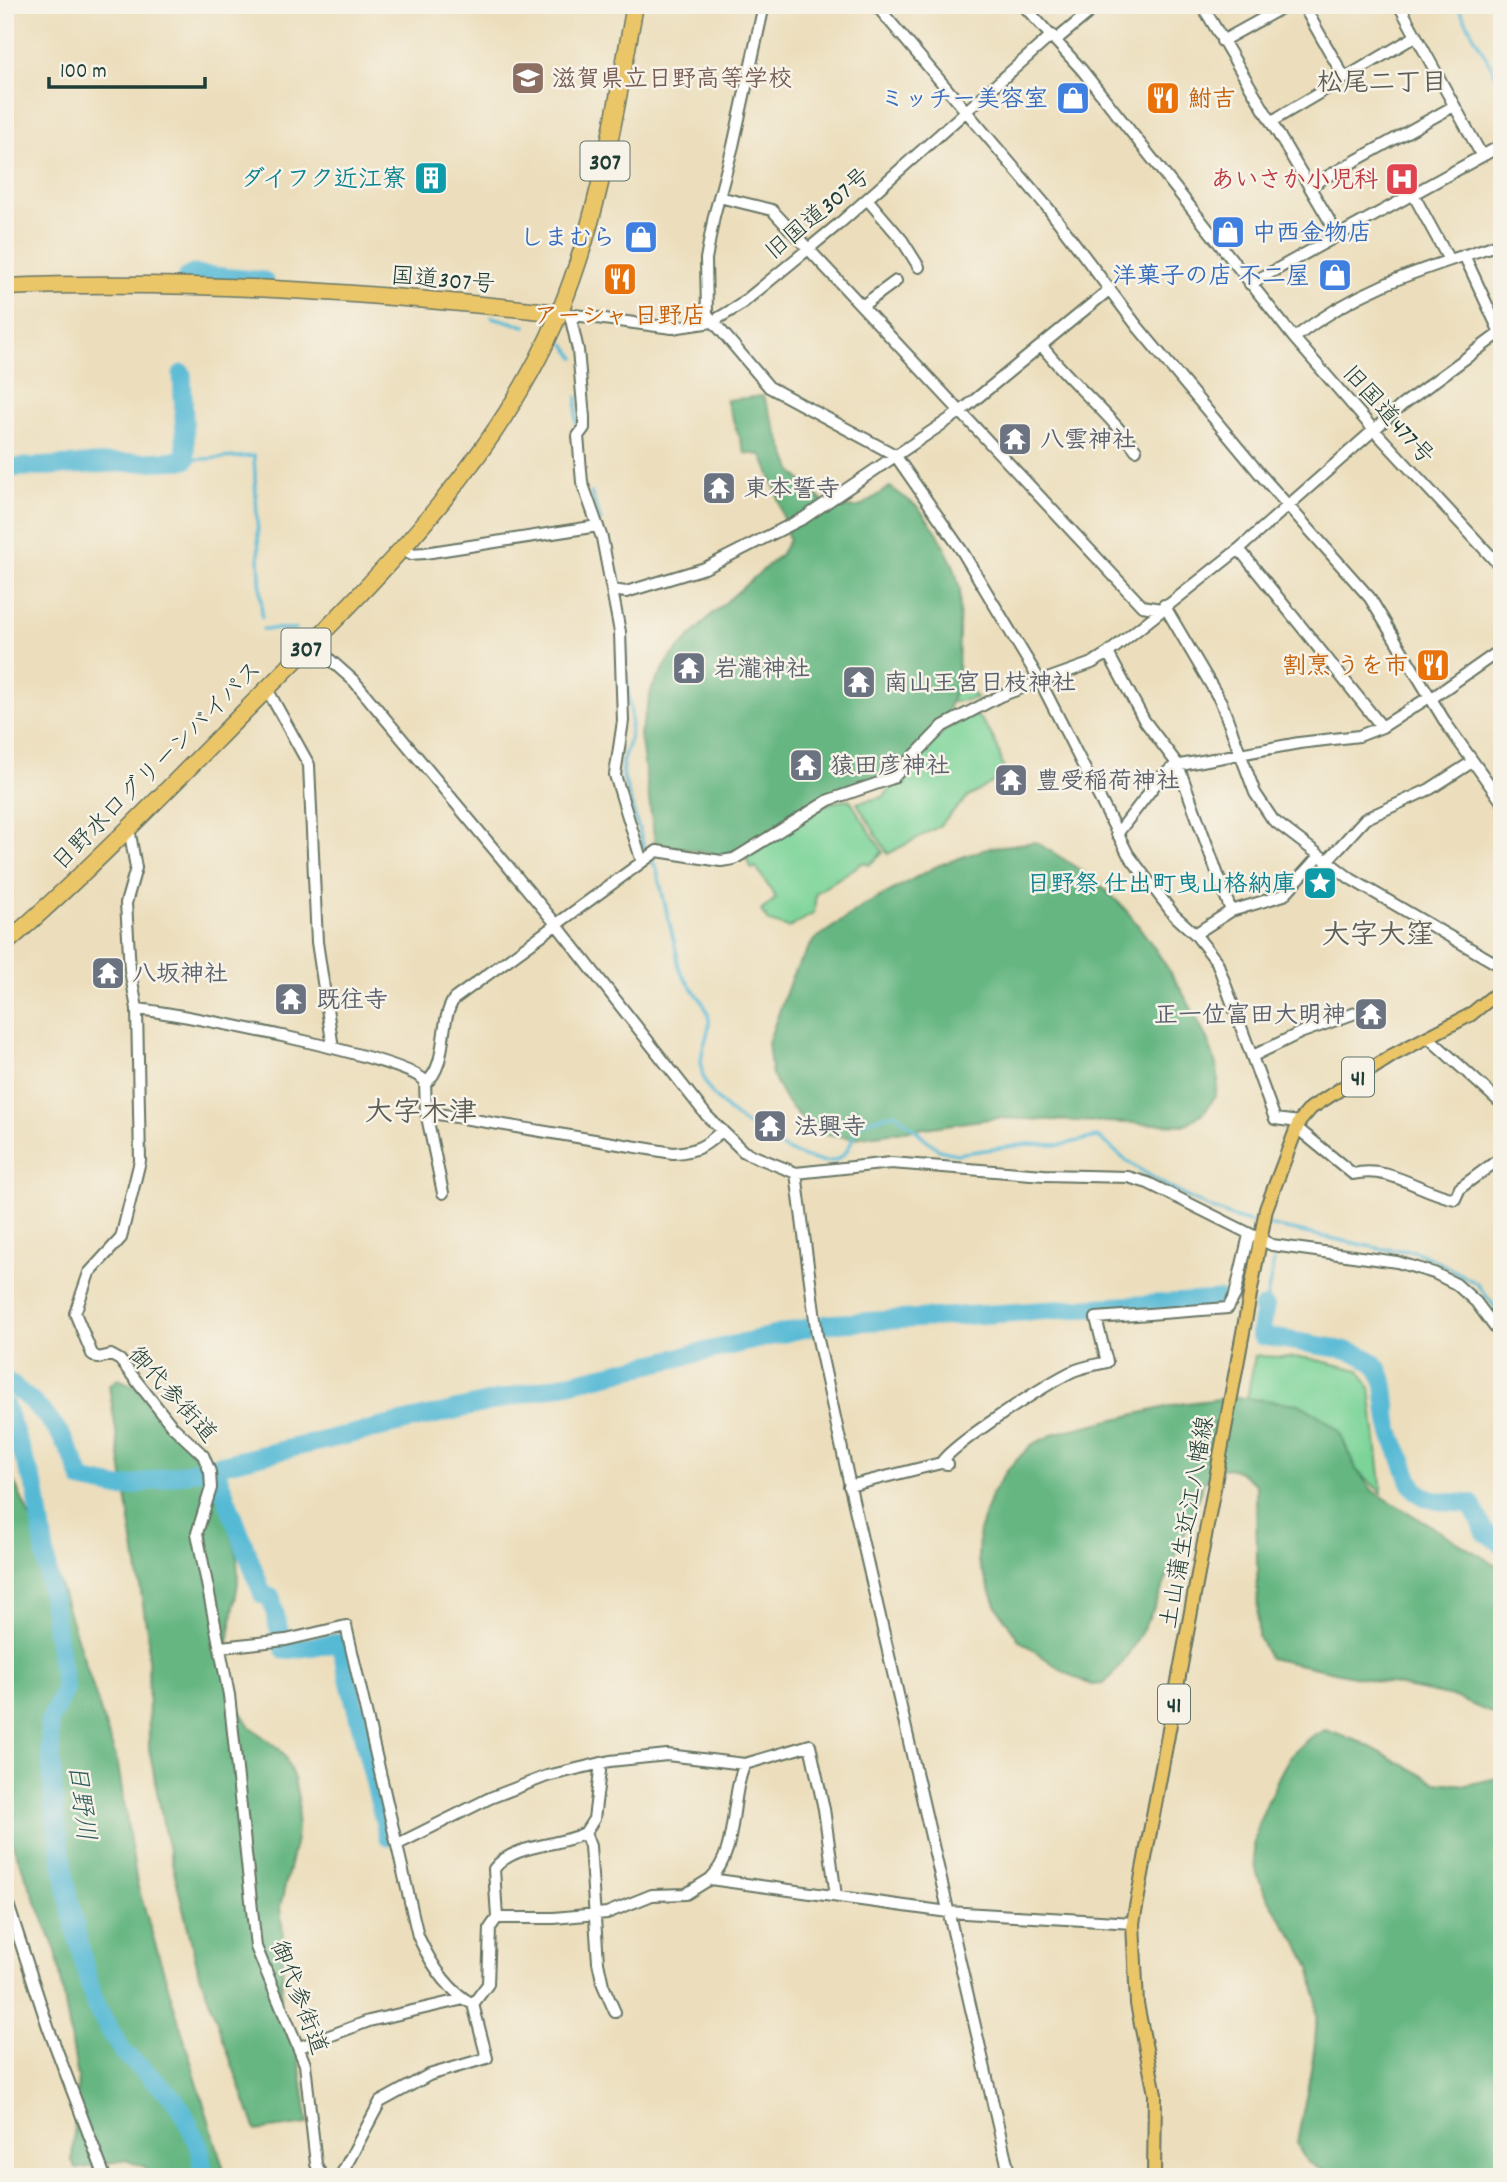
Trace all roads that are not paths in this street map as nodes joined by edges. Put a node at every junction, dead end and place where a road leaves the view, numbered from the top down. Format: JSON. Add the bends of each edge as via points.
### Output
{"nodes":[{"id":1,"x":635,"y":5,"type":"edge"},
{"id":2,"x":764,"y":5,"type":"edge"},
{"id":3,"x":876,"y":5,"type":"edge"},
{"id":4,"x":1023,"y":5,"type":"edge"},
{"id":5,"x":1098,"y":5,"type":"edge"},
{"id":6,"x":1202,"y":5,"type":"edge"},
{"id":7,"x":1287,"y":5,"type":"edge"},
{"id":8,"x":1304,"y":5,"type":"edge"},
{"id":9,"x":1404,"y":7,"type":"edge"},
{"id":10,"x":1416,"y":36,"type":"junction"},
{"id":11,"x":1054,"y":38,"type":"junction"},
{"id":12,"x":1222,"y":41,"type":"junction"},
{"id":13,"x":1344,"y":77,"type":"junction"},
{"id":14,"x":1454,"y":106,"type":"junction"},
{"id":15,"x":966,"y":108,"type":"junction"},
{"id":16,"x":1272,"y":121,"type":"junction"},
{"id":17,"x":1502,"y":145,"type":"edge"},
{"id":18,"x":1482,"y":156,"type":"junction"},
{"id":19,"x":1310,"y":186,"type":"junction"},
{"id":20,"x":1413,"y":194,"type":"junction"},
{"id":21,"x":719,"y":197,"type":"junction"},
{"id":22,"x":867,"y":199,"type":"junction"},
{"id":23,"x":1338,"y":235,"type":"junction"},
{"id":24,"x":1502,"y":243,"type":"edge"},
{"id":25,"x":809,"y":248,"type":"junction"},
{"id":26,"x":1464,"y":255,"type":"junction"},
{"id":27,"x":1448,"y":260,"type":"junction"},
{"id":28,"x":919,"y":267,"type":"dead end"},
{"id":29,"x":896,"y":281,"type":"dead end"},
{"id":30,"x":1250,"y":284,"type":"junction"},
{"id":31,"x":5,"y":287,"type":"edge"},
{"id":32,"x":1110,"y":289,"type":"junction"},
{"id":33,"x":862,"y":306,"type":"junction"},
{"id":34,"x":565,"y":314,"type":"junction"},
{"id":35,"x":712,"y":322,"type":"junction"},
{"id":36,"x":1501,"y":335,"type":"edge"},
{"id":37,"x":1294,"y":338,"type":"junction"},
{"id":38,"x":1042,"y":346,"type":"junction"},
{"id":39,"x":960,"y":412,"type":"junction"},
{"id":40,"x":1374,"y":430,"type":"junction"},
{"id":41,"x":1136,"y":450,"type":"dead end"},
{"id":42,"x":895,"y":455,"type":"junction"},
{"id":43,"x":1288,"y":507,"type":"junction"},
{"id":44,"x":598,"y":526,"type":"junction"},
{"id":45,"x":400,"y":548,"type":"junction"},
{"id":46,"x":1239,"y":549,"type":"junction"},
{"id":47,"x":1502,"y":568,"type":"edge"},
{"id":48,"x":612,"y":590,"type":"junction"},
{"id":49,"x":1163,"y":607,"type":"junction"},
{"id":50,"x":1502,"y":649,"type":"edge"},
{"id":51,"x":319,"y":650,"type":"dead end"},
{"id":52,"x":1108,"y":653,"type":"junction"},
{"id":53,"x":1040,"y":681,"type":"junction"},
{"id":54,"x":267,"y":689,"type":"junction"},
{"id":55,"x":1431,"y":697,"type":"junction"},
{"id":56,"x":1382,"y":727,"type":"junction"},
{"id":57,"x":1242,"y":752,"type":"junction"},
{"id":58,"x":1472,"y":762,"type":"junction"},
{"id":59,"x":1178,"y":765,"type":"junction"},
{"id":60,"x":1502,"y":802,"type":"edge"},
{"id":61,"x":129,"y":828,"type":"junction"},
{"id":62,"x":1117,"y":834,"type":"junction"},
{"id":63,"x":648,"y":858,"type":"junction"},
{"id":64,"x":1323,"y":859,"type":"junction"},
{"id":65,"x":1231,"y":911,"type":"junction"},
{"id":66,"x":556,"y":924,"type":"junction"},
{"id":67,"x":1195,"y":934,"type":"junction"},
{"id":68,"x":5,"y":944,"type":"edge"},
{"id":69,"x":1502,"y":967,"type":"edge"},
{"id":70,"x":1502,"y":989,"type":"edge"},
{"id":71,"x":1375,"y":1006,"type":"dead end"},
{"id":72,"x":137,"y":1009,"type":"junction"},
{"id":73,"x":1429,"y":1038,"type":"junction"},
{"id":74,"x":332,"y":1048,"type":"junction"},
{"id":75,"x":1253,"y":1056,"type":"junction"},
{"id":76,"x":426,"y":1083,"type":"junction"},
{"id":77,"x":1502,"y":1104,"type":"edge"},
{"id":78,"x":426,"y":1112,"type":"junction"},
{"id":79,"x":1298,"y":1125,"type":"junction"},
{"id":80,"x":722,"y":1130,"type":"junction"},
{"id":81,"x":1500,"y":1161,"type":"edge"},
{"id":82,"x":796,"y":1173,"type":"junction"},
{"id":83,"x":443,"y":1193,"type":"dead end"},
{"id":84,"x":1256,"y":1236,"type":"junction"},
{"id":85,"x":1502,"y":1337,"type":"edge"},
{"id":86,"x":849,"y":1486,"type":"junction"},
{"id":87,"x":221,"y":1647,"type":"junction"},
{"id":88,"x":601,"y":1763,"type":"junction"},
{"id":89,"x":745,"y":1764,"type":"junction"},
{"id":90,"x":585,"y":1833,"type":"junction"},
{"id":91,"x":398,"y":1844,"type":"junction"},
{"id":92,"x":710,"y":1880,"type":"junction"},
{"id":93,"x":5,"y":1895,"type":"edge"},
{"id":94,"x":836,"y":1896,"type":"junction"},
{"id":95,"x":948,"y":1912,"type":"junction"},
{"id":96,"x":597,"y":1914,"type":"junction"},
{"id":97,"x":497,"y":1918,"type":"junction"},
{"id":98,"x":1133,"y":1923,"type":"junction"},
{"id":99,"x":469,"y":2002,"type":"junction"},
{"id":100,"x":615,"y":2012,"type":"dead end"},
{"id":101,"x":300,"y":2047,"type":"junction"},
{"id":102,"x":105,"y":2177,"type":"edge"},
{"id":103,"x":322,"y":2177,"type":"edge"},
{"id":104,"x":340,"y":2177,"type":"edge"},
{"id":105,"x":1010,"y":2177,"type":"edge"},
{"id":106,"x":1154,"y":2177,"type":"edge"}],
"edges":[{"from":1,"to":34,"type":"highway","number":"307","via":[[600,179]]},
{"from":2,"to":21,"type":"street"},
{"from":3,"to":15,"type":"street"},
{"from":4,"to":11,"type":"street"},
{"from":5,"to":11,"type":"street","name":"旧国道307号"},
{"from":6,"to":12,"type":"street"},
{"from":7,"to":12,"type":"street"},
{"from":8,"to":13,"type":"street"},
{"from":9,"to":10,"type":"street"},
{"from":10,"to":13,"type":"street"},
{"from":10,"to":14,"type":"street"},
{"from":11,"to":15,"type":"street","name":"旧国道307号"},
{"from":11,"to":30,"type":"street"},
{"from":12,"to":16,"type":"street"},
{"from":13,"to":16,"type":"street"},
{"from":14,"to":18,"type":"street"},
{"from":14,"to":19,"type":"street"},
{"from":15,"to":22,"type":"street","name":"旧国道307号"},
{"from":15,"to":32,"type":"street"},
{"from":16,"to":19,"type":"street"},
{"from":17,"to":18,"type":"street"},
{"from":18,"to":20,"type":"street"},
{"from":19,"to":23,"type":"street"},
{"from":20,"to":23,"type":"street"},
{"from":20,"to":27,"type":"street"},
{"from":21,"to":25,"type":"street","via":[[772,210]]},
{"from":21,"to":35,"type":"street","via":[[706,259],[705,295]]},
{"from":22,"to":25,"type":"street","name":"旧国道307号"},
{"from":22,"to":28,"type":"street"},
{"from":23,"to":30,"type":"street"},
{"from":24,"to":26,"type":"street"},
{"from":25,"to":33,"type":"street"},
{"from":25,"to":35,"type":"street","name":"旧国道307号"},
{"from":26,"to":27,"type":"street"},
{"from":26,"to":36,"type":"street"},
{"from":27,"to":37,"type":"street","via":[[1343,302]]},
{"from":29,"to":33,"type":"street"},
{"from":30,"to":37,"type":"street","name":"旧国道477号"},
{"from":31,"to":34,"type":"highway","name":"国道307号","via":[[128,283],[444,300]]},
{"from":32,"to":38,"type":"street"},
{"from":32,"to":43,"type":"street"},
{"from":33,"to":39,"type":"street"},
{"from":34,"to":35,"type":"street","name":"旧国道307号","via":[[672,328]]},
{"from":34,"to":44,"type":"street","via":[[578,350],[582,482]]},
{"from":34,"to":45,"type":"highway","name":"日野水口グリーンバイパス","number":"307","via":[[491,435]]},
{"from":35,"to":42,"type":"street","via":[[769,387]]},
{"from":36,"to":40,"type":"street"},
{"from":37,"to":40,"type":"street","name":"旧国道477号"},
{"from":38,"to":39,"type":"street"},
{"from":38,"to":41,"type":"street","via":[[1079,389],[1105,410]]},
{"from":39,"to":42,"type":"street"},
{"from":39,"to":49,"type":"street","via":[[1142,606]]},
{"from":40,"to":43,"type":"street"},
{"from":40,"to":47,"type":"street","name":"旧国道477号"},
{"from":42,"to":48,"type":"street","via":[[804,518],[740,552],[642,588]]},
{"from":42,"to":53,"type":"street","via":[[962,551]]},
{"from":43,"to":46,"type":"street"},
{"from":43,"to":55,"type":"street","via":[[1370,598]]},
{"from":44,"to":45,"type":"street","via":[[425,553],[410,554]]},
{"from":44,"to":48,"type":"street"},
{"from":45,"to":54,"type":"highway","name":"日野水口グリーンバイパス","number":"307"},
{"from":46,"to":49,"type":"street"},
{"from":46,"to":56,"type":"street"},
{"from":48,"to":63,"type":"street","via":[[620,632],[623,708],[615,775]]},
{"from":49,"to":52,"type":"street"},
{"from":49,"to":57,"type":"street","via":[[1215,691]]},
{"from":50,"to":55,"type":"street"},
{"from":51,"to":66,"type":"street","via":[[354,681]]},
{"from":52,"to":53,"type":"street"},
{"from":52,"to":59,"type":"street","via":[[1144,720]]},
{"from":53,"to":62,"type":"street"},
{"from":53,"to":63,"type":"street","via":[[943,726],[893,778],[829,800],[734,859],[721,861],[671,851]]},
{"from":54,"to":61,"type":"highway","name":"日野水口グリーンバイパス","number":"307"},
{"from":54,"to":74,"type":"street","via":[[309,765],[317,942]]},
{"from":55,"to":56,"type":"street"},
{"from":55,"to":58,"type":"street"},
{"from":56,"to":57,"type":"street","via":[[1359,736]]},
{"from":57,"to":59,"type":"street"},
{"from":57,"to":64,"type":"street","via":[[1263,806],[1280,827]]},
{"from":58,"to":60,"type":"street"},
{"from":58,"to":64,"type":"street","via":[[1430,789],[1365,819]]},
{"from":59,"to":62,"type":"street","via":[[1161,777]]},
{"from":59,"to":65,"type":"street"},
{"from":61,"to":68,"type":"highway","name":"日野水口グリーンバイパス","number":"307"},
{"from":61,"to":72,"type":"street","name":"御代参街道","via":[[136,868],[126,903]]},
{"from":62,"to":67,"type":"street","via":[[1174,915]]},
{"from":63,"to":66,"type":"street"},
{"from":64,"to":65,"type":"street","via":[[1284,895]]},
{"from":64,"to":69,"type":"street"},
{"from":65,"to":67,"type":"street"},
{"from":66,"to":76,"type":"street","via":[[454,999],[445,1017],[433,1077]]},
{"from":66,"to":80,"type":"street"},
{"from":67,"to":75,"type":"street","via":[[1217,962]]},
{"from":70,"to":73,"type":"main road","name":"土山蒲生近江八幡線","number":"41","via":[[1470,1015]]},
{"from":71,"to":75,"type":"street"},
{"from":72,"to":74,"type":"street"},
{"from":72,"to":87,"type":"street","name":"御代参街道","via":[[140,1161],[121,1238],[89,1273],[75,1313],[92,1354],[117,1357],[209,1468],[212,1488],[197,1533]]},
{"from":73,"to":77,"type":"street"},
{"from":73,"to":79,"type":"main road","name":"土山蒲生近江八幡線","number":"41","via":[[1324,1098]]},
{"from":74,"to":76,"type":"street","via":[[409,1070]]},
{"from":75,"to":79,"type":"street","via":[[1275,1119]]},
{"from":76,"to":78,"type":"street"},
{"from":78,"to":80,"type":"street","via":[[673,1153],[702,1147]]},
{"from":78,"to":83,"type":"street"},
{"from":79,"to":81,"type":"street","via":[[1353,1174],[1370,1170],[1391,1174],[1455,1199],[1460,1188]]},
{"from":79,"to":84,"type":"main road","name":"土山蒲生近江八幡線","number":"41"},
{"from":80,"to":82,"type":"street","via":[[753,1157]]},
{"from":82,"to":84,"type":"street","via":[[891,1163],[1128,1177]]},
{"from":82,"to":86,"type":"street","via":[[817,1335]]},
{"from":84,"to":85,"type":"street","via":[[1434,1273],[1476,1301]]},
{"from":84,"to":86,"type":"street","via":[[1231,1306],[1096,1318],[1107,1362],[1069,1373],[950,1452],[944,1464]]},
{"from":84,"to":98,"type":"main road","name":"土山蒲生近江八幡線","number":"41"},
{"from":86,"to":95,"type":"street"},
{"from":87,"to":91,"type":"street","via":[[286,1640],[345,1626]]},
{"from":87,"to":101,"type":"street","name":"御代参街道","via":[[256,1947]]},
{"from":88,"to":89,"type":"street","via":[[667,1755]]},
{"from":88,"to":90,"type":"street","via":[[594,1819]]},
{"from":88,"to":91,"type":"street","via":[[528,1782]]},
{"from":89,"to":92,"type":"street","via":[[725,1857]]},
{"from":89,"to":94,"type":"street","via":[[810,1745]]},
{"from":90,"to":96,"type":"street"},
{"from":90,"to":97,"type":"street","via":[[516,1853],[498,1864],[494,1869]]},
{"from":91,"to":99,"type":"street","via":[[418,1936],[439,1973]]},
{"from":92,"to":94,"type":"street"},
{"from":92,"to":96,"type":"street","via":[[686,1894],[652,1895]]},
{"from":93,"to":102,"type":"street","via":[[48,2027]]},
{"from":94,"to":95,"type":"street"},
{"from":95,"to":98,"type":"street"},
{"from":95,"to":105,"type":"street"},
{"from":96,"to":97,"type":"street"},
{"from":96,"to":100,"type":"street","via":[[600,1973]]},
{"from":97,"to":99,"type":"street","via":[[490,1928],[488,1984]]},
{"from":98,"to":106,"type":"main road","name":"土山蒲生近江八幡線","number":"41","via":[[1137,2004],[1155,2094]]},
{"from":99,"to":101,"type":"street","via":[[369,2021]]},
{"from":99,"to":104,"type":"street","via":[[487,2058],[429,2075],[380,2102]]},
{"from":101,"to":103,"type":"street","name":"御代参街道","via":[[316,2164]]}]}
